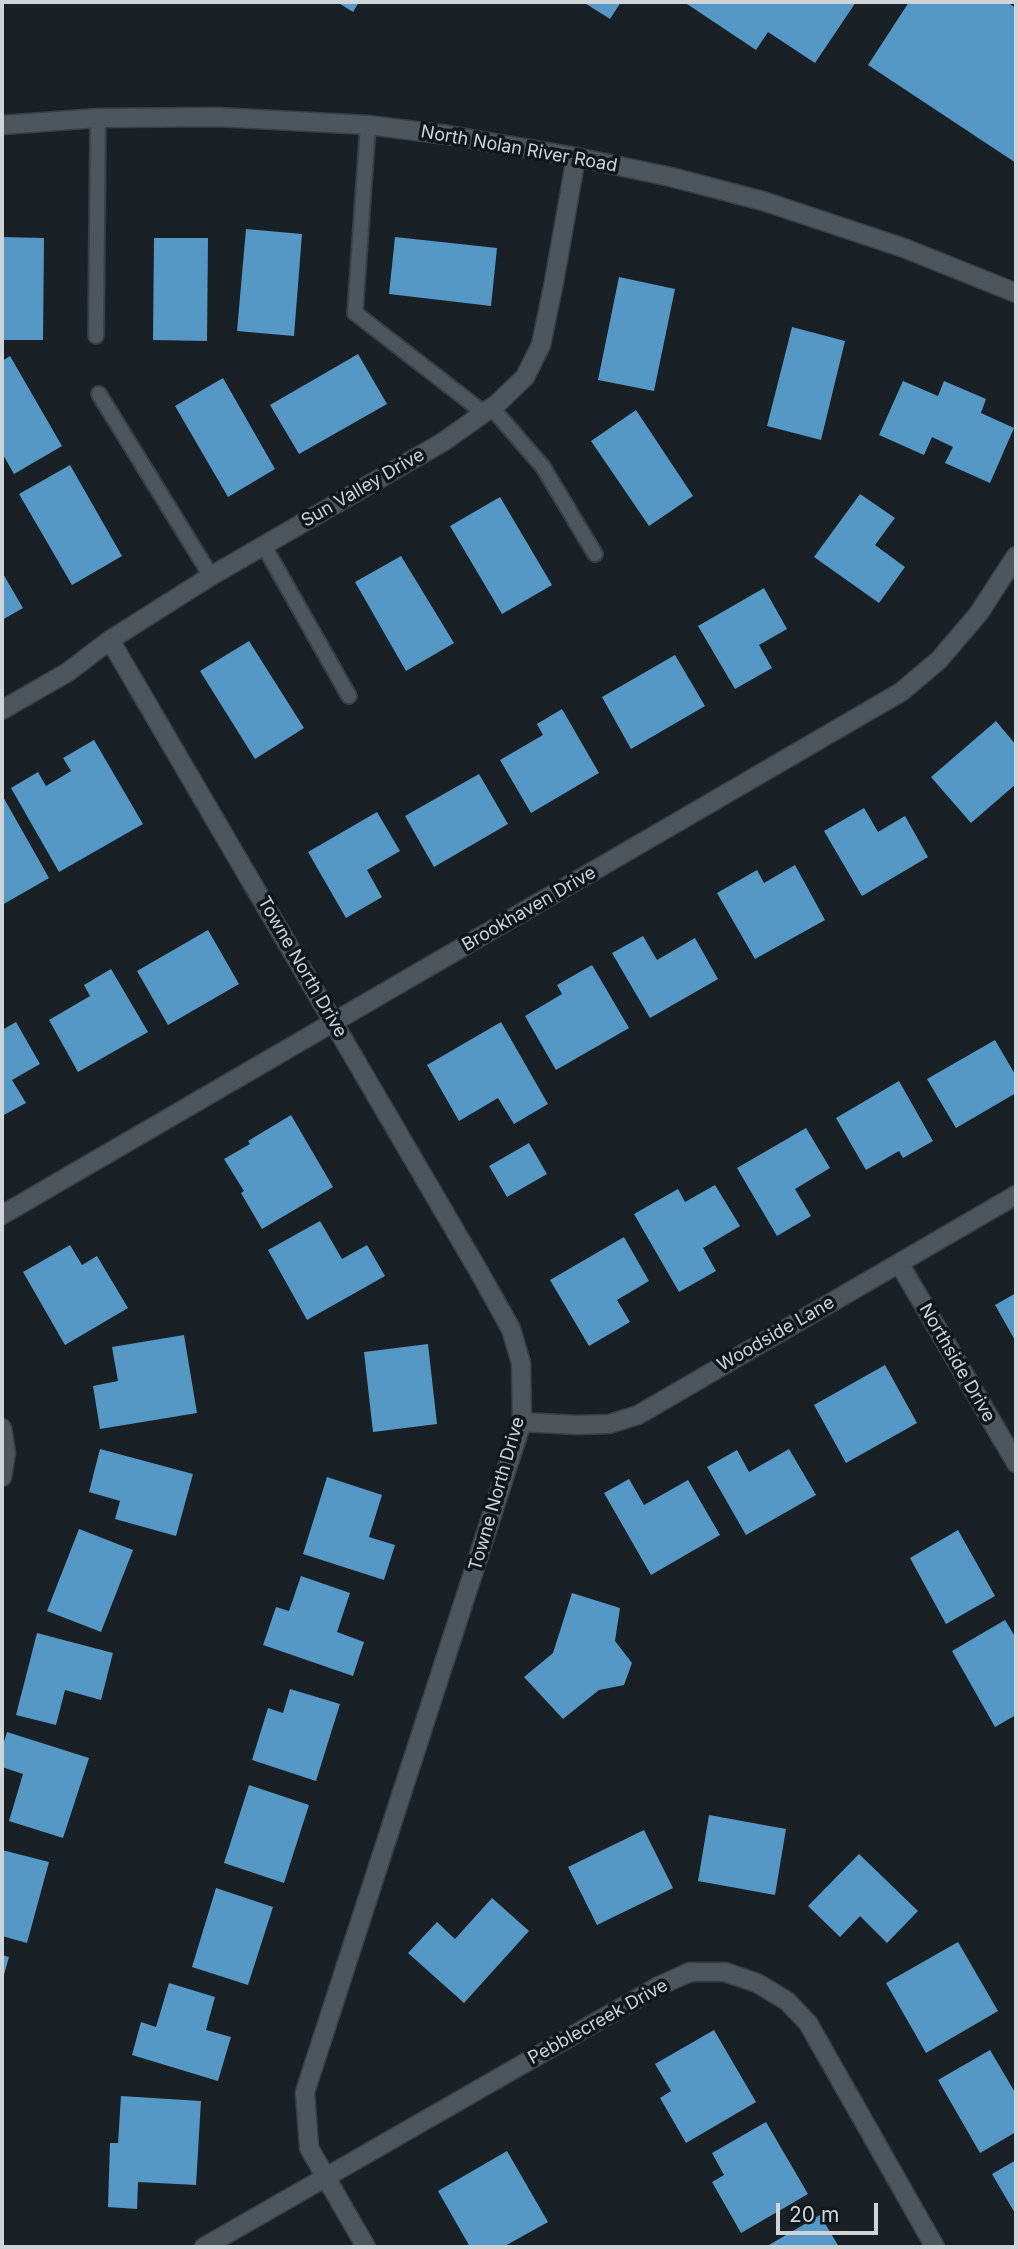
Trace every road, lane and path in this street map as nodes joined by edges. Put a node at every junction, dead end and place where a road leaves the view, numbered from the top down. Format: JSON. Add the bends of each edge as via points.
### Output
{"nodes":[{"id":1,"x":98,"y":118,"type":"junction"},
{"id":2,"x":2,"y":125,"type":"edge"},
{"id":3,"x":368,"y":125,"type":"junction"},
{"id":4,"x":576,"y":157,"type":"junction"},
{"id":5,"x":1016,"y":293,"type":"edge"},
{"id":6,"x":96,"y":337,"type":"dead end"},
{"id":7,"x":99,"y":394,"type":"dead end"},
{"id":8,"x":488,"y":411,"type":"junction"},
{"id":9,"x":264,"y":546,"type":"junction"},
{"id":10,"x":595,"y":554,"type":"dead end"},
{"id":11,"x":1016,"y":556,"type":"edge"},
{"id":12,"x":211,"y":576,"type":"junction"},
{"id":13,"x":110,"y":640,"type":"junction"},
{"id":14,"x":349,"y":696,"type":"dead end"},
{"id":15,"x":2,"y":710,"type":"edge"},
{"id":16,"x":334,"y":1023,"type":"junction"},
{"id":17,"x":1016,"y":1195,"type":"edge"},
{"id":18,"x":2,"y":1215,"type":"edge"},
{"id":19,"x":899,"y":1263,"type":"junction"},
{"id":20,"x":522,"y":1422,"type":"junction"},
{"id":21,"x":2,"y":1428,"type":"edge"},
{"id":22,"x":1016,"y":1463,"type":"edge"},
{"id":23,"x":2,"y":1476,"type":"edge"},
{"id":24,"x":325,"y":2177,"type":"junction"},
{"id":25,"x":204,"y":2247,"type":"edge"},
{"id":26,"x":366,"y":2247,"type":"edge"},
{"id":27,"x":936,"y":2247,"type":"edge"}],
"edges":[{"from":1,"to":2,"type":"street","name":"North Nolan River Road"},
{"from":1,"to":3,"type":"street","name":"North Nolan River Road","via":[[218,117]]},
{"from":1,"to":6,"type":"lane"},
{"from":3,"to":4,"type":"street","name":"North Nolan River Road"},
{"from":3,"to":8,"type":"lane","via":[[355,313]]},
{"from":4,"to":5,"type":"street","name":"North Nolan River Road","via":[[789,209]]},
{"from":4,"to":8,"type":"street","name":"Sun Valley Drive","via":[[541,345],[525,377]]},
{"from":7,"to":12,"type":"lane"},
{"from":8,"to":9,"type":"street","name":"Sun Valley Drive"},
{"from":8,"to":10,"type":"lane","via":[[543,467]]},
{"from":9,"to":12,"type":"street","name":"Sun Valley Drive"},
{"from":9,"to":14,"type":"lane"},
{"from":11,"to":16,"type":"street","name":"Brookhaven Drive","via":[[979,613],[939,660],[901,692]]},
{"from":12,"to":13,"type":"street","name":"Sun Valley Drive"},
{"from":13,"to":15,"type":"street","name":"Sun Valley Drive"},
{"from":13,"to":16,"type":"street","name":"Towne North Drive"},
{"from":16,"to":18,"type":"street","name":"Brookhaven Drive"},
{"from":16,"to":20,"type":"street","name":"Towne North Drive","via":[[511,1329],[522,1366]]},
{"from":17,"to":19,"type":"street","name":"Woodside Lane"},
{"from":19,"to":20,"type":"street","name":"Woodside Lane","via":[[638,1415],[577,1425]]},
{"from":19,"to":22,"type":"street","name":"Northside Drive"},
{"from":20,"to":24,"type":"street","name":"Towne North Drive","via":[[305,2092],[309,2148]]},
{"from":21,"to":23,"type":"street","via":[[6,1452]]},
{"from":24,"to":25,"type":"street","name":"Pebblecreek Drive"},
{"from":24,"to":26,"type":"street","name":"Towne North Drive"},
{"from":24,"to":27,"type":"street","name":"Pebblecreek Drive","via":[[659,1986],[690,1972],[725,1972],[757,1983],[787,2001],[808,2023]]}]}
